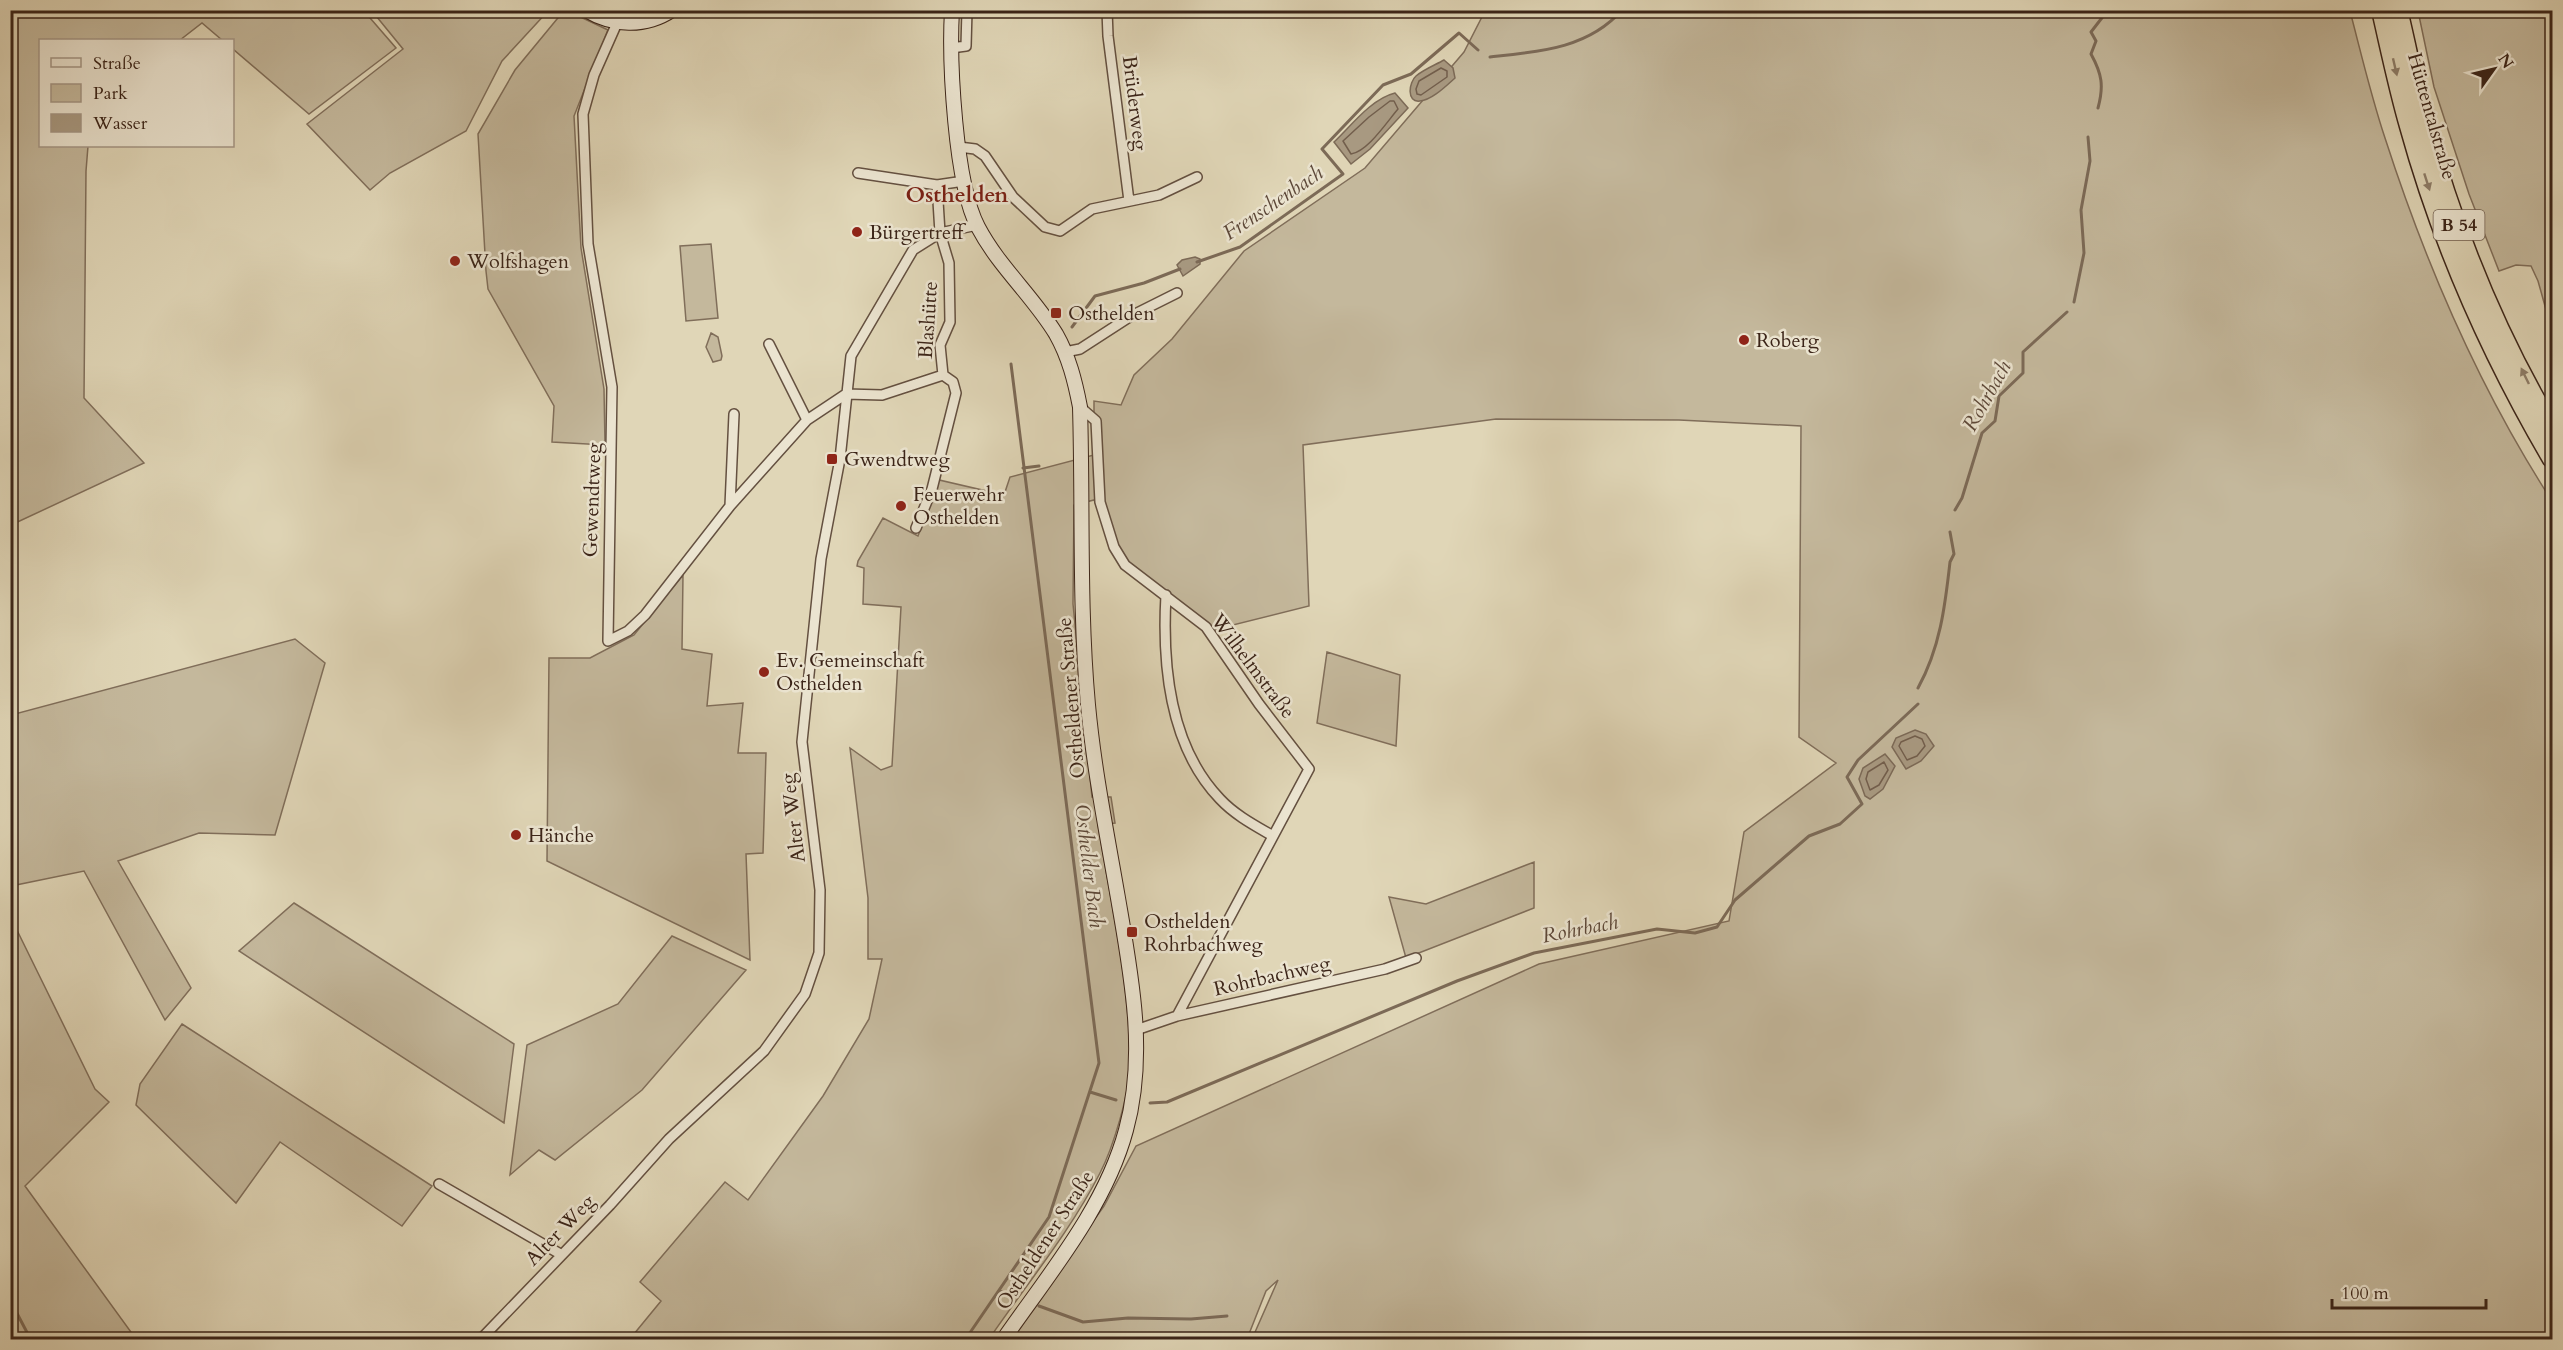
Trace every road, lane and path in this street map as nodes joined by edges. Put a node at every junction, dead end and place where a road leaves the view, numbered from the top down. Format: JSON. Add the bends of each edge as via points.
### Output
{"nodes":[{"id":1,"x":586,"y":10,"type":"edge"},
{"id":2,"x":672,"y":10,"type":"edge"},
{"id":3,"x":952,"y":10,"type":"edge"},
{"id":4,"x":967,"y":10,"type":"edge"},
{"id":5,"x":1107,"y":10,"type":"edge"},
{"id":6,"x":2381,"y":10,"type":"edge"},
{"id":7,"x":2398,"y":10,"type":"edge"},
{"id":8,"x":618,"y":22,"type":"junction"},
{"id":9,"x":951,"y":48,"type":"junction"},
{"id":10,"x":959,"y":147,"type":"junction"},
{"id":11,"x":858,"y":173,"type":"dead end"},
{"id":12,"x":1197,"y":177,"type":"dead end"},
{"id":13,"x":964,"y":181,"type":"junction"},
{"id":14,"x":936,"y":185,"type":"junction"},
{"id":15,"x":1129,"y":201,"type":"junction"},
{"id":16,"x":977,"y":225,"type":"junction"},
{"id":17,"x":940,"y":233,"type":"junction"},
{"id":18,"x":1177,"y":293,"type":"dead end"},
{"id":19,"x":769,"y":344,"type":"dead end"},
{"id":20,"x":1065,"y":352,"type":"junction"},
{"id":21,"x":943,"y":375,"type":"junction"},
{"id":22,"x":846,"y":394,"type":"junction"},
{"id":23,"x":1080,"y":407,"type":"junction"},
{"id":24,"x":734,"y":414,"type":"dead end"},
{"id":25,"x":807,"y":420,"type":"junction"},
{"id":26,"x":2553,"y":428,"type":"edge"},
{"id":27,"x":2553,"y":459,"type":"edge"},
{"id":28,"x":730,"y":506,"type":"junction"},
{"id":29,"x":916,"y":528,"type":"dead end"},
{"id":30,"x":1166,"y":594,"type":"junction"},
{"id":31,"x":1273,"y":836,"type":"junction"},
{"id":32,"x":1416,"y":958,"type":"dead end"},
{"id":33,"x":1177,"y":1016,"type":"junction"},
{"id":34,"x":1136,"y":1030,"type":"junction"},
{"id":35,"x":439,"y":1184,"type":"dead end"},
{"id":36,"x":562,"y":1255,"type":"junction"},
{"id":37,"x":480,"y":1340,"type":"edge"},
{"id":38,"x":1003,"y":1340,"type":"edge"}],
"edges":[{"from":1,"to":8,"type":"main road"},
{"from":2,"to":8,"type":"main road","via":[[650,21]]},
{"from":3,"to":9,"type":"main road","name":"Ostheldener Straße"},
{"from":4,"to":9,"type":"street","via":[[966,46]]},
{"from":5,"to":15,"type":"street","name":"Brüderweg"},
{"from":6,"to":27,"type":"highway","name":"Hüttentalstraße","number":"B 54","one_way":true,"via":[[2409,126],[2443,229],[2518,397]]},
{"from":26,"to":7,"type":"highway","name":"Hüttentalstraße","number":"B 54","one_way":true,"via":[[2536,401],[2481,284],[2425,122]]},
{"from":8,"to":28,"type":"street","name":"Gewendtweg","via":[[594,75],[583,114],[588,244],[612,387],[608,641],[628,631],[645,615]]},
{"from":9,"to":10,"type":"main road","name":"Ostheldener Straße"},
{"from":10,"to":13,"type":"main road","name":"Ostheldener Straße"},
{"from":10,"to":15,"type":"street","via":[[975,149],[985,156],[1013,197],[1045,226],[1060,231],[1092,209]]},
{"from":11,"to":14,"type":"street"},
{"from":12,"to":15,"type":"street","via":[[1159,195]]},
{"from":13,"to":14,"type":"street"},
{"from":13,"to":16,"type":"main road","name":"Ostheldener Straße"},
{"from":14,"to":17,"type":"street","name":"Blashütte"},
{"from":16,"to":17,"type":"street","name":"Alter Weg"},
{"from":16,"to":20,"type":"main road","name":"Ostheldener Straße","via":[[998,261]]},
{"from":17,"to":21,"type":"street","name":"Blashütte","via":[[950,263],[950,322],[940,345]]},
{"from":17,"to":22,"type":"street","name":"Alter Weg","via":[[913,250],[850,356]]},
{"from":18,"to":20,"type":"street","via":[[1131,316],[1080,350]]},
{"from":19,"to":25,"type":"street"},
{"from":20,"to":23,"type":"main road","name":"Ostheldener Straße"},
{"from":21,"to":22,"type":"street","name":"Blashütte","via":[[882,394]]},
{"from":21,"to":29,"type":"street","name":"Blashütte","via":[[953,382],[956,393],[932,489]]},
{"from":22,"to":25,"type":"street","name":"Gewendtweg"},
{"from":22,"to":36,"type":"street","name":"Alter Weg","via":[[840,459],[821,559],[802,742],[820,890],[819,953],[814,971],[805,994],[764,1051],[669,1139]]},
{"from":23,"to":30,"type":"street","name":"Wilhelmstraße","via":[[1096,421],[1100,502],[1114,547],[1125,565]]},
{"from":23,"to":34,"type":"main road","name":"Ostheldener Straße","via":[[1082,611],[1088,706],[1132,981]]},
{"from":24,"to":28,"type":"street"},
{"from":25,"to":28,"type":"street","name":"Gewendtweg"},
{"from":30,"to":31,"type":"street","via":[[1164,629],[1172,701],[1193,764],[1220,799]]},
{"from":30,"to":31,"type":"street","name":"Wilhelmstraße","via":[[1206,627],[1309,769]]},
{"from":31,"to":33,"type":"street"},
{"from":32,"to":33,"type":"street","name":"Rohrbachweg","via":[[1385,969]]},
{"from":33,"to":34,"type":"street","name":"Rohrbachweg"},
{"from":34,"to":38,"type":"main road","name":"Ostheldener Straße","via":[[1133,1097],[1111,1174],[1079,1230]]},
{"from":35,"to":36,"type":"street"},
{"from":36,"to":37,"type":"street","name":"Alter Weg"}]}
